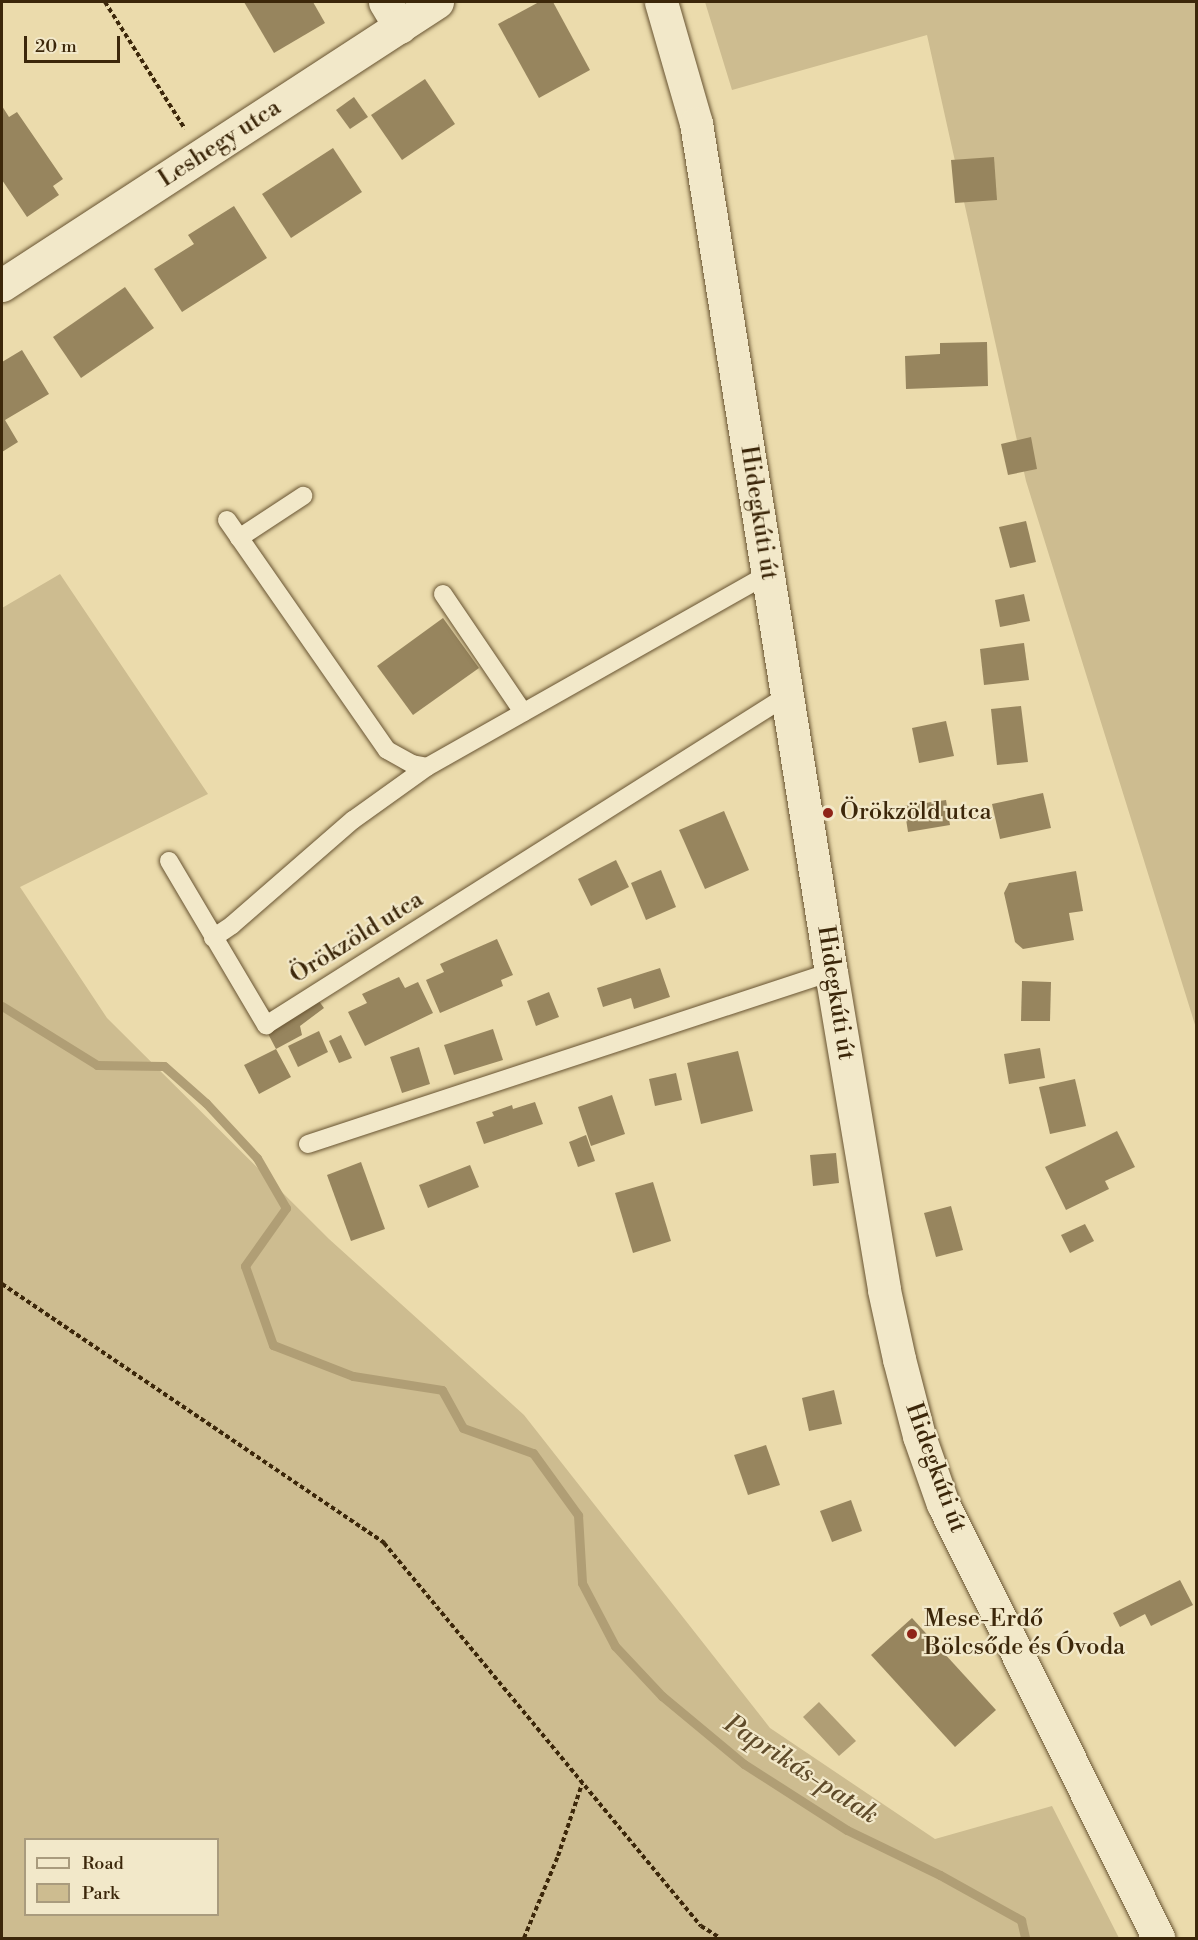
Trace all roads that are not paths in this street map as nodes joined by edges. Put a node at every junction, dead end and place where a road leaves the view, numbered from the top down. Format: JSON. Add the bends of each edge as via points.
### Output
{"nodes":[{"id":1,"x":437,"y":2,"type":"edge"},
{"id":2,"x":661,"y":2,"type":"edge"},
{"id":3,"x":392,"y":14,"type":"edge"},
{"id":4,"x":2,"y":285,"type":"edge"},
{"id":5,"x":303,"y":496,"type":"dead end"},
{"id":6,"x":226,"y":520,"type":"dead end"},
{"id":7,"x":239,"y":538,"type":"junction"},
{"id":8,"x":768,"y":574,"type":"junction"},
{"id":9,"x":442,"y":594,"type":"dead end"},
{"id":10,"x":788,"y":695,"type":"junction"},
{"id":11,"x":523,"y":712,"type":"junction"},
{"id":12,"x":427,"y":767,"type":"junction"},
{"id":13,"x":169,"y":861,"type":"dead end"},
{"id":14,"x":213,"y":938,"type":"junction"},
{"id":15,"x":831,"y":972,"type":"junction"},
{"id":16,"x":308,"y":1144,"type":"dead end"},
{"id":17,"x":1158,"y":1938,"type":"edge"}],
"edges":[{"from":1,"to":3,"type":"main road","name":"Leshegy utca"},
{"from":2,"to":8,"type":"main road","name":"Hidegkúti út","via":[[696,123]]},
{"from":3,"to":4,"type":"main road","name":"Leshegy utca","via":[[201,156]]},
{"from":5,"to":7,"type":"lane"},
{"from":6,"to":7,"type":"lane"},
{"from":7,"to":12,"type":"lane","via":[[387,750],[412,764]]},
{"from":8,"to":10,"type":"main road","name":"Hidegkúti út"},
{"from":8,"to":11,"type":"lane"},
{"from":9,"to":11,"type":"lane"},
{"from":10,"to":14,"type":"lane","name":"Örökzöld utca","via":[[266,1024]]},
{"from":10,"to":15,"type":"main road","name":"Hidegkúti út"},
{"from":11,"to":12,"type":"lane"},
{"from":12,"to":14,"type":"lane","via":[[353,820],[232,926]]},
{"from":13,"to":14,"type":"lane","name":"Örökzöld utca"},
{"from":15,"to":16,"type":"lane"},
{"from":15,"to":17,"type":"main road","name":"Hidegkúti út","via":[[884,1290],[919,1436],[943,1504]]}]}
